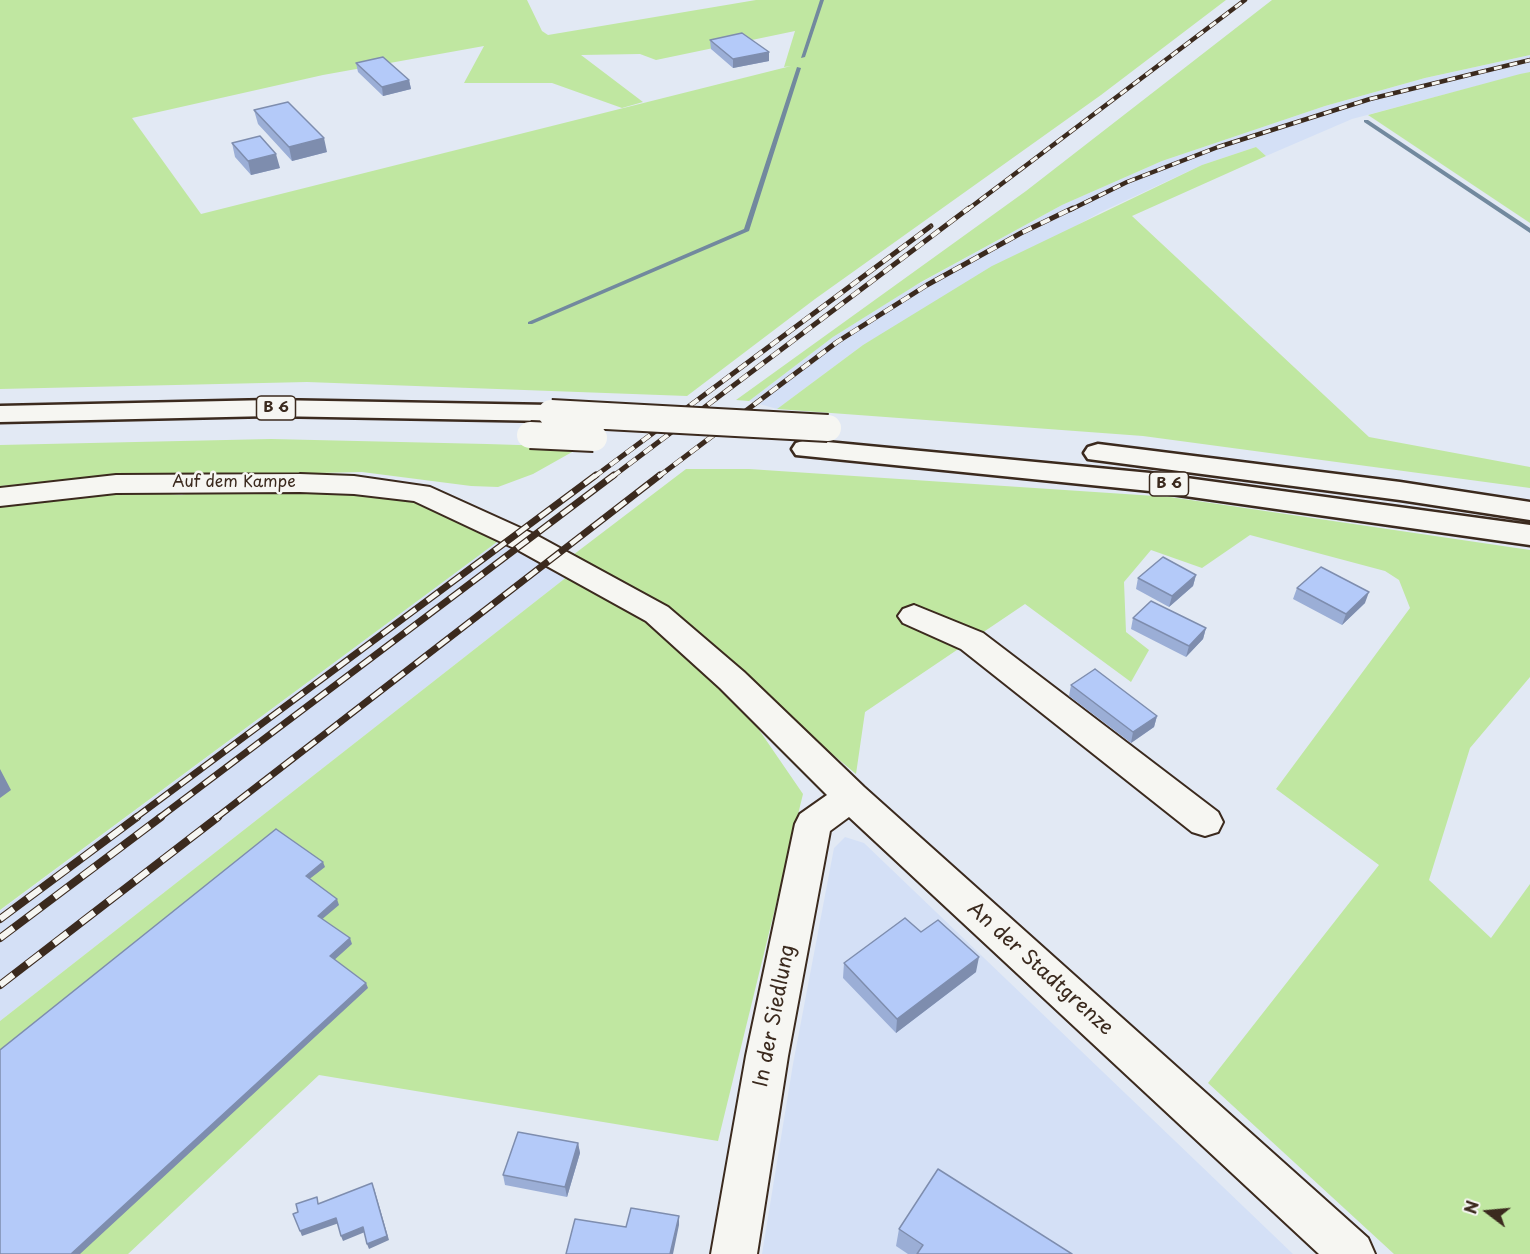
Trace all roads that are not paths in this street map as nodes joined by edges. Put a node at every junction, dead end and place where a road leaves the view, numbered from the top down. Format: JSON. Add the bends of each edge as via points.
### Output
{"nodes":[{"id":1,"x":0,"y":414,"type":"edge"},
{"id":2,"x":0,"y":436,"type":"edge"},
{"id":3,"x":0,"y":497,"type":"edge"},
{"id":4,"x":1530,"y":511,"type":"edge"},
{"id":5,"x":1530,"y":535,"type":"edge"},
{"id":6,"x":914,"y":616,"type":"dead end"},
{"id":7,"x":732,"y":680,"type":"joint"},
{"id":8,"x":851,"y":798,"type":"junction"},
{"id":9,"x":1205,"y":822,"type":"dead end"},
{"id":10,"x":734,"y":1254,"type":"edge"},
{"id":11,"x":1352,"y":1254,"type":"edge"}],
"edges":[{"from":1,"to":4,"type":"highway","number":"B 6","bridge":true,"via":[[272,408],[551,413],[828,428],[1151,459]]},
{"from":2,"to":5,"type":"highway","number":"B 6","bridge":true,"via":[[265,430],[530,435],[806,449],[1149,482]]},
{"from":3,"to":7,"type":"street","name":"Auf dem Kampe","via":[[116,484],[321,483],[420,493],[526,542],[657,614]]},
{"from":6,"to":9,"type":"street","via":[[972,640]]},
{"from":7,"to":8,"type":"street","name":"An der Stadtgrenze"},
{"from":8,"to":10,"type":"street","name":"In der Siedlung","via":[[813,824],[766,1056]]},
{"from":8,"to":11,"type":"street","name":"An der Stadtgrenze"}]}
